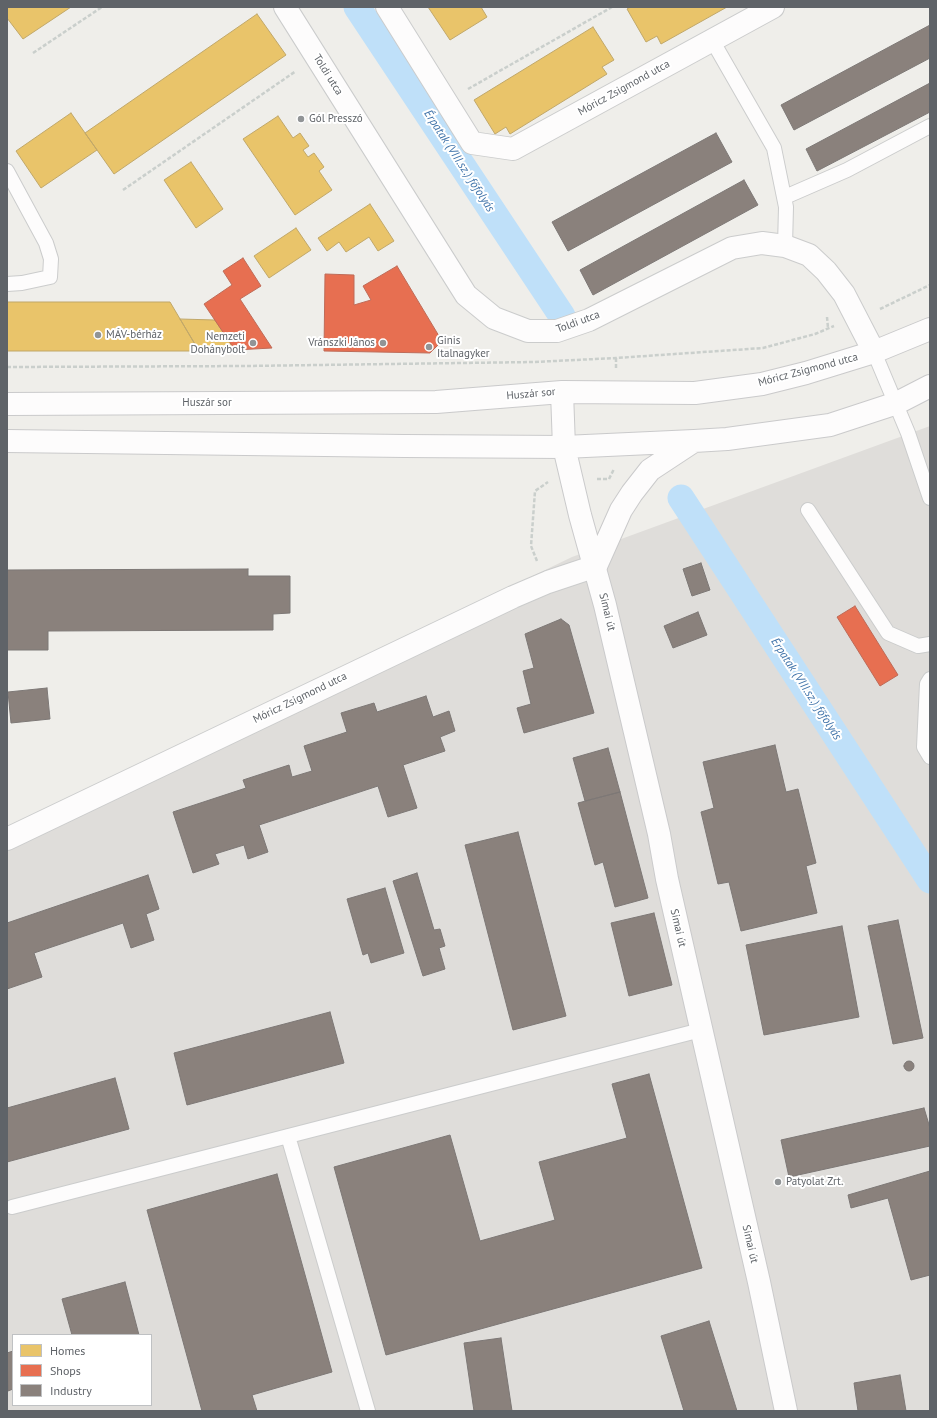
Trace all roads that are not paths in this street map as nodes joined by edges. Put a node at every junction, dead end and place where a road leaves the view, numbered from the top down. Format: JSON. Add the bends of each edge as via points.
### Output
{"nodes":[{"id":1,"x":285,"y":7,"type":"edge"},
{"id":2,"x":387,"y":7,"type":"edge"},
{"id":3,"x":773,"y":7,"type":"edge"},
{"id":4,"x":712,"y":40,"type":"junction"},
{"id":5,"x":930,"y":126,"type":"edge"},
{"id":6,"x":7,"y":171,"type":"edge"},
{"id":7,"x":785,"y":197,"type":"junction"},
{"id":8,"x":785,"y":246,"type":"junction"},
{"id":9,"x":7,"y":284,"type":"edge"},
{"id":10,"x":930,"y":328,"type":"edge"},
{"id":11,"x":874,"y":352,"type":"junction"},
{"id":12,"x":930,"y":386,"type":"edge"},
{"id":13,"x":562,"y":392,"type":"junction"},
{"id":14,"x":896,"y":403,"type":"junction"},
{"id":15,"x":7,"y":404,"type":"edge"},
{"id":16,"x":7,"y":441,"type":"edge"},
{"id":17,"x":694,"y":441,"type":"junction"},
{"id":18,"x":564,"y":447,"type":"junction"},
{"id":19,"x":930,"y":498,"type":"edge"},
{"id":20,"x":808,"y":510,"type":"dead end"},
{"id":21,"x":596,"y":566,"type":"junction"},
{"id":22,"x":930,"y":644,"type":"edge"},
{"id":23,"x":930,"y":679,"type":"edge"},
{"id":24,"x":930,"y":757,"type":"edge"},
{"id":25,"x":7,"y":838,"type":"edge"},
{"id":26,"x":701,"y":1030,"type":"junction"},
{"id":27,"x":288,"y":1136,"type":"junction"},
{"id":28,"x":12,"y":1206,"type":"dead end"},
{"id":29,"x":368,"y":1411,"type":"edge"},
{"id":30,"x":786,"y":1411,"type":"edge"}],
"edges":[{"from":1,"to":8,"type":"main road","name":"Toldi utca","via":[[466,295],[494,318],[528,331],[557,331],[589,320],[732,248],[762,243]]},
{"from":2,"to":4,"type":"main road","name":"Móricz Zsigmond utca","via":[[472,143],[513,149]]},
{"from":3,"to":4,"type":"main road","name":"Móricz Zsigmond utca"},
{"from":4,"to":7,"type":"lane","via":[[774,148]]},
{"from":5,"to":7,"type":"lane","via":[[846,170]]},
{"from":6,"to":9,"type":"lane","via":[[46,243],[52,260],[50,276]]},
{"from":7,"to":8,"type":"lane"},
{"from":8,"to":11,"type":"main road","name":"Toldi utca","via":[[809,255],[826,271],[844,294]]},
{"from":10,"to":11,"type":"main road","name":"Móricz Zsigmond utca"},
{"from":11,"to":13,"type":"main road","name":"Móricz Zsigmond utca","via":[[762,384],[695,393]]},
{"from":11,"to":14,"type":"lane"},
{"from":12,"to":14,"type":"main road"},
{"from":13,"to":15,"type":"main road","name":"Huszár sor","via":[[436,402]]},
{"from":13,"to":18,"type":"main road","name":"Huszár sor"},
{"from":14,"to":17,"type":"main road","via":[[830,425]]},
{"from":14,"to":19,"type":"lane"},
{"from":16,"to":18,"type":"main road"},
{"from":17,"to":18,"type":"main road"},
{"from":17,"to":21,"type":"main road","via":[[650,470],[632,492],[621,510]]},
{"from":18,"to":21,"type":"main road","name":"Simai út","via":[[580,515]]},
{"from":20,"to":22,"type":"lane","via":[[888,633],[918,646]]},
{"from":21,"to":25,"type":"main road","name":"Móricz Zsigmond utca","via":[[513,596]]},
{"from":21,"to":26,"type":"main road","name":"Simai út","via":[[659,834]]},
{"from":23,"to":24,"type":"lane","via":[[924,746]]},
{"from":26,"to":27,"type":"lane"},
{"from":26,"to":30,"type":"main road","name":"Simai út"},
{"from":27,"to":28,"type":"lane"},
{"from":27,"to":29,"type":"lane"}]}
